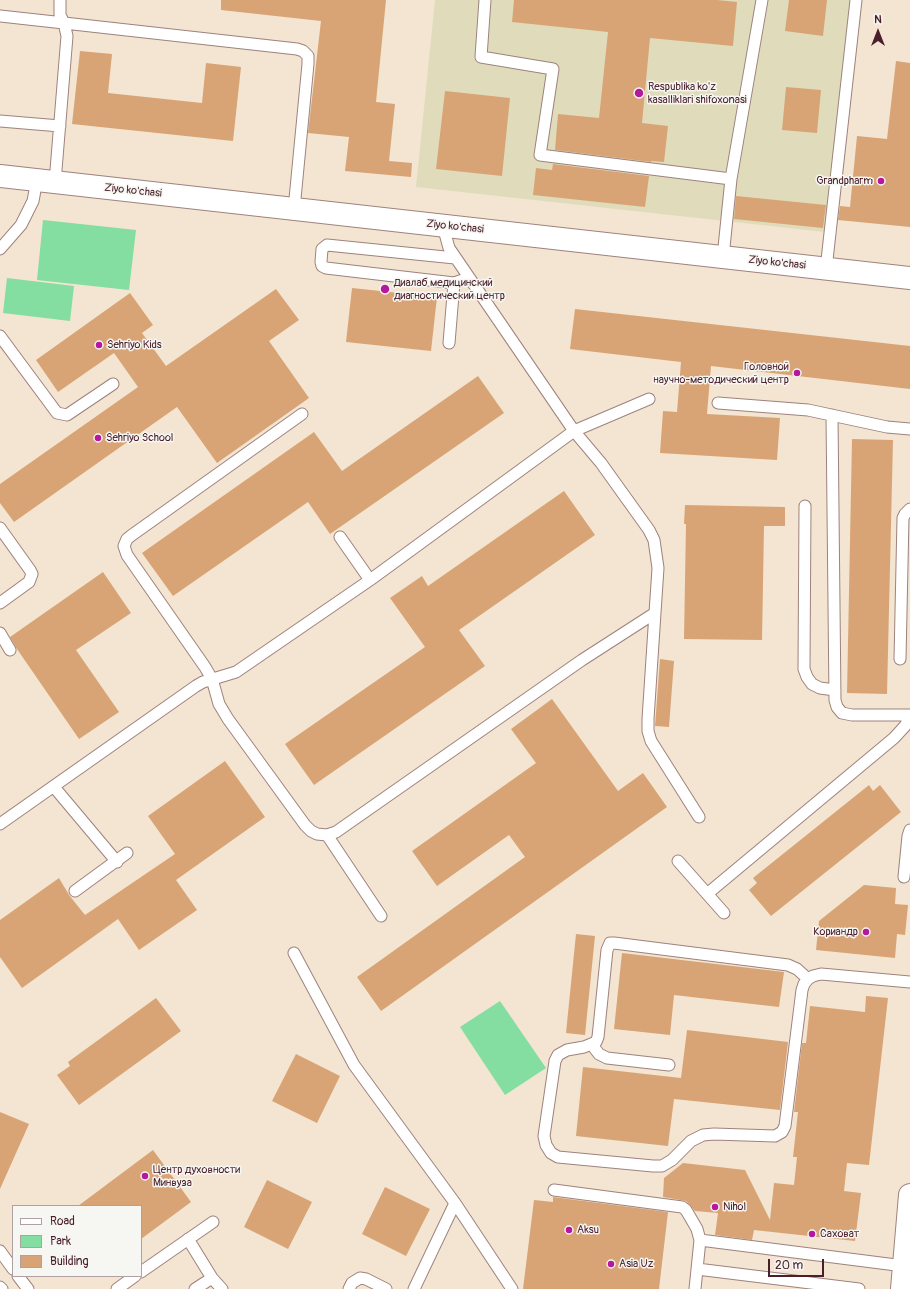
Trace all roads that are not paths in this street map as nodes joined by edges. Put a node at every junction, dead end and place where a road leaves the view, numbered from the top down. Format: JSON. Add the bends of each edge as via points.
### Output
{"nodes":[{"id":1,"x":60,"y":0,"type":"edge"},
{"id":2,"x":485,"y":0,"type":"edge"},
{"id":3,"x":762,"y":0,"type":"edge"},
{"id":4,"x":856,"y":0,"type":"edge"},
{"id":5,"x":0,"y":16,"type":"edge"},
{"id":6,"x":64,"y":23,"type":"junction"},
{"id":7,"x":0,"y":121,"type":"edge"},
{"id":8,"x":60,"y":126,"type":"junction"},
{"id":9,"x":0,"y":176,"type":"edge"},
{"id":10,"x":731,"y":179,"type":"junction"},
{"id":11,"x":46,"y":181,"type":"junction"},
{"id":12,"x":294,"y":209,"type":"junction"},
{"id":13,"x":443,"y":226,"type":"junction"},
{"id":14,"x":0,"y":249,"type":"edge"},
{"id":15,"x":723,"y":257,"type":"junction"},
{"id":16,"x":456,"y":258,"type":"junction"},
{"id":17,"x":826,"y":268,"type":"junction"},
{"id":18,"x":469,"y":278,"type":"junction"},
{"id":19,"x":910,"y":278,"type":"edge"},
{"id":20,"x":454,"y":283,"type":"junction"},
{"id":21,"x":0,"y":336,"type":"edge"},
{"id":22,"x":448,"y":343,"type":"dead end"},
{"id":23,"x":113,"y":384,"type":"dead end"},
{"id":24,"x":649,"y":399,"type":"dead end"},
{"id":25,"x":718,"y":403,"type":"dead end"},
{"id":26,"x":302,"y":414,"type":"dead end"},
{"id":27,"x":832,"y":415,"type":"junction"},
{"id":28,"x":910,"y":429,"type":"edge"},
{"id":29,"x":574,"y":431,"type":"junction"},
{"id":30,"x":805,"y":506,"type":"dead end"},
{"id":31,"x":910,"y":509,"type":"edge"},
{"id":32,"x":0,"y":528,"type":"edge"},
{"id":33,"x":340,"y":537,"type":"dead end"},
{"id":34,"x":370,"y":580,"type":"junction"},
{"id":35,"x":0,"y":602,"type":"edge"},
{"id":36,"x":655,"y":613,"type":"junction"},
{"id":37,"x":0,"y":633,"type":"edge"},
{"id":38,"x":10,"y":650,"type":"dead end"},
{"id":39,"x":900,"y":659,"type":"dead end"},
{"id":40,"x":212,"y":679,"type":"junction"},
{"id":41,"x":835,"y":690,"type":"junction"},
{"id":42,"x":910,"y":716,"type":"edge"},
{"id":43,"x":54,"y":787,"type":"junction"},
{"id":44,"x":699,"y":817,"type":"dead end"},
{"id":45,"x":0,"y":824,"type":"edge"},
{"id":46,"x":910,"y":830,"type":"edge"},
{"id":47,"x":327,"y":835,"type":"junction"},
{"id":48,"x":127,"y":853,"type":"dead end"},
{"id":49,"x":678,"y":861,"type":"dead end"},
{"id":50,"x":117,"y":862,"type":"junction"},
{"id":51,"x":904,"y":877,"type":"dead end"},
{"id":52,"x":75,"y":891,"type":"dead end"},
{"id":53,"x":707,"y":894,"type":"junction"},
{"id":54,"x":724,"y":913,"type":"dead end"},
{"id":55,"x":381,"y":916,"type":"dead end"},
{"id":56,"x":294,"y":953,"type":"dead end"},
{"id":57,"x":808,"y":979,"type":"junction"},
{"id":58,"x":910,"y":982,"type":"edge"},
{"id":59,"x":592,"y":1045,"type":"junction"},
{"id":60,"x":669,"y":1065,"type":"dead end"},
{"id":61,"x":554,"y":1190,"type":"dead end"},
{"id":62,"x":910,"y":1195,"type":"edge"},
{"id":63,"x":454,"y":1203,"type":"junction"},
{"id":64,"x":214,"y":1222,"type":"dead end"},
{"id":65,"x":188,"y":1239,"type":"junction"},
{"id":66,"x":700,"y":1240,"type":"junction"},
{"id":67,"x":0,"y":1251,"type":"edge"},
{"id":68,"x":904,"y":1266,"type":"junction"},
{"id":69,"x":12,"y":1268,"type":"edge"},
{"id":70,"x":697,"y":1269,"type":"junction"},
{"id":71,"x":142,"y":1271,"type":"edge"},
{"id":72,"x":19,"y":1277,"type":"edge"},
{"id":73,"x":134,"y":1277,"type":"edge"},
{"id":74,"x":212,"y":1278,"type":"junction"},
{"id":75,"x":28,"y":1289,"type":"edge"},
{"id":76,"x":117,"y":1289,"type":"edge"},
{"id":77,"x":195,"y":1289,"type":"edge"},
{"id":78,"x":222,"y":1289,"type":"edge"},
{"id":79,"x":349,"y":1289,"type":"edge"},
{"id":80,"x":386,"y":1289,"type":"edge"},
{"id":81,"x":414,"y":1289,"type":"edge"},
{"id":82,"x":512,"y":1289,"type":"edge"},
{"id":83,"x":695,"y":1289,"type":"edge"},
{"id":84,"x":859,"y":1289,"type":"edge"},
{"id":85,"x":903,"y":1289,"type":"edge"}],
"edges":[{"from":1,"to":6,"type":"lane","via":[[60,15]]},
{"from":2,"to":10,"type":"lane","via":[[481,57],[552,69],[540,155]]},
{"from":3,"to":10,"type":"lane"},
{"from":4,"to":17,"type":"lane"},
{"from":5,"to":6,"type":"lane"},
{"from":6,"to":8,"type":"lane","via":[[67,36]]},
{"from":6,"to":12,"type":"lane","via":[[303,51],[308,56],[308,64]]},
{"from":7,"to":8,"type":"lane"},
{"from":8,"to":11,"type":"lane"},
{"from":9,"to":11,"type":"street","name":"Ziyo ko'chasi"},
{"from":10,"to":15,"type":"lane"},
{"from":11,"to":12,"type":"street","name":"Ziyo ko'chasi"},
{"from":11,"to":14,"type":"lane","via":[[21,225]]},
{"from":12,"to":13,"type":"street","name":"Ziyo ko'chasi"},
{"from":13,"to":15,"type":"street","name":"Ziyo ko'chasi"},
{"from":13,"to":16,"type":"lane","via":[[449,248]]},
{"from":15,"to":17,"type":"street","name":"Ziyo ko'chasi"},
{"from":16,"to":18,"type":"lane"},
{"from":16,"to":20,"type":"lane","via":[[327,244],[322,249],[321,262],[326,268]]},
{"from":17,"to":19,"type":"street","name":"Ziyo ko'chasi"},
{"from":18,"to":20,"type":"lane"},
{"from":18,"to":29,"type":"lane"},
{"from":20,"to":22,"type":"lane"},
{"from":21,"to":23,"type":"lane","via":[[57,413],[67,415]]},
{"from":24,"to":29,"type":"lane"},
{"from":25,"to":27,"type":"lane","via":[[808,410]]},
{"from":26,"to":40,"type":"lane","via":[[132,535],[124,546],[127,555]]},
{"from":27,"to":28,"type":"lane","via":[[887,427]]},
{"from":27,"to":41,"type":"lane"},
{"from":29,"to":34,"type":"lane"},
{"from":29,"to":36,"type":"lane","via":[[601,463],[654,540],[658,568]]},
{"from":30,"to":41,"type":"lane","via":[[804,669],[812,684]]},
{"from":31,"to":39,"type":"lane","via":[[903,518]]},
{"from":32,"to":35,"type":"lane","via":[[32,574],[29,582]]},
{"from":33,"to":34,"type":"lane"},
{"from":34,"to":40,"type":"lane","via":[[236,672]]},
{"from":36,"to":44,"type":"lane","via":[[648,730],[651,741]]},
{"from":36,"to":47,"type":"lane","via":[[582,660],[336,832]]},
{"from":37,"to":38,"type":"lane"},
{"from":40,"to":43,"type":"lane","via":[[196,686]]},
{"from":40,"to":47,"type":"lane","via":[[219,704],[228,719],[304,825],[317,834]]},
{"from":41,"to":42,"type":"lane","via":[[837,707],[842,713]]},
{"from":42,"to":53,"type":"lane","via":[[894,738]]},
{"from":43,"to":45,"type":"lane"},
{"from":43,"to":50,"type":"lane"},
{"from":46,"to":51,"type":"lane"},
{"from":47,"to":55,"type":"lane"},
{"from":48,"to":50,"type":"lane"},
{"from":49,"to":53,"type":"lane"},
{"from":50,"to":52,"type":"lane"},
{"from":53,"to":54,"type":"lane"},
{"from":56,"to":63,"type":"lane","via":[[354,1065]]},
{"from":57,"to":58,"type":"lane","via":[[821,974]]},
{"from":57,"to":59,"type":"lane","via":[[788,965],[610,943],[607,950],[598,1037]]},
{"from":57,"to":59,"type":"lane","via":[[802,990],[786,1126],[775,1136],[703,1135],[691,1141],[662,1166],[558,1157],[551,1153],[544,1136],[555,1061],[558,1055],[567,1050]]},
{"from":59,"to":60,"type":"lane","via":[[599,1054],[607,1058]]},
{"from":61,"to":66,"type":"lane","via":[[682,1207],[697,1229]]},
{"from":62,"to":68,"type":"street"},
{"from":63,"to":81,"type":"lane"},
{"from":63,"to":82,"type":"lane"},
{"from":64,"to":65,"type":"lane"},
{"from":65,"to":71,"type":"lane"},
{"from":65,"to":74,"type":"lane"},
{"from":66,"to":68,"type":"lane"},
{"from":66,"to":70,"type":"lane"},
{"from":67,"to":69,"type":"lane"},
{"from":68,"to":85,"type":"street"},
{"from":70,"to":83,"type":"lane"},
{"from":70,"to":84,"type":"lane"},
{"from":72,"to":75,"type":"lane"},
{"from":73,"to":76,"type":"lane"},
{"from":74,"to":77,"type":"lane"},
{"from":74,"to":78,"type":"lane"},
{"from":79,"to":80,"type":"lane","via":[[352,1283],[360,1278]]}]}
